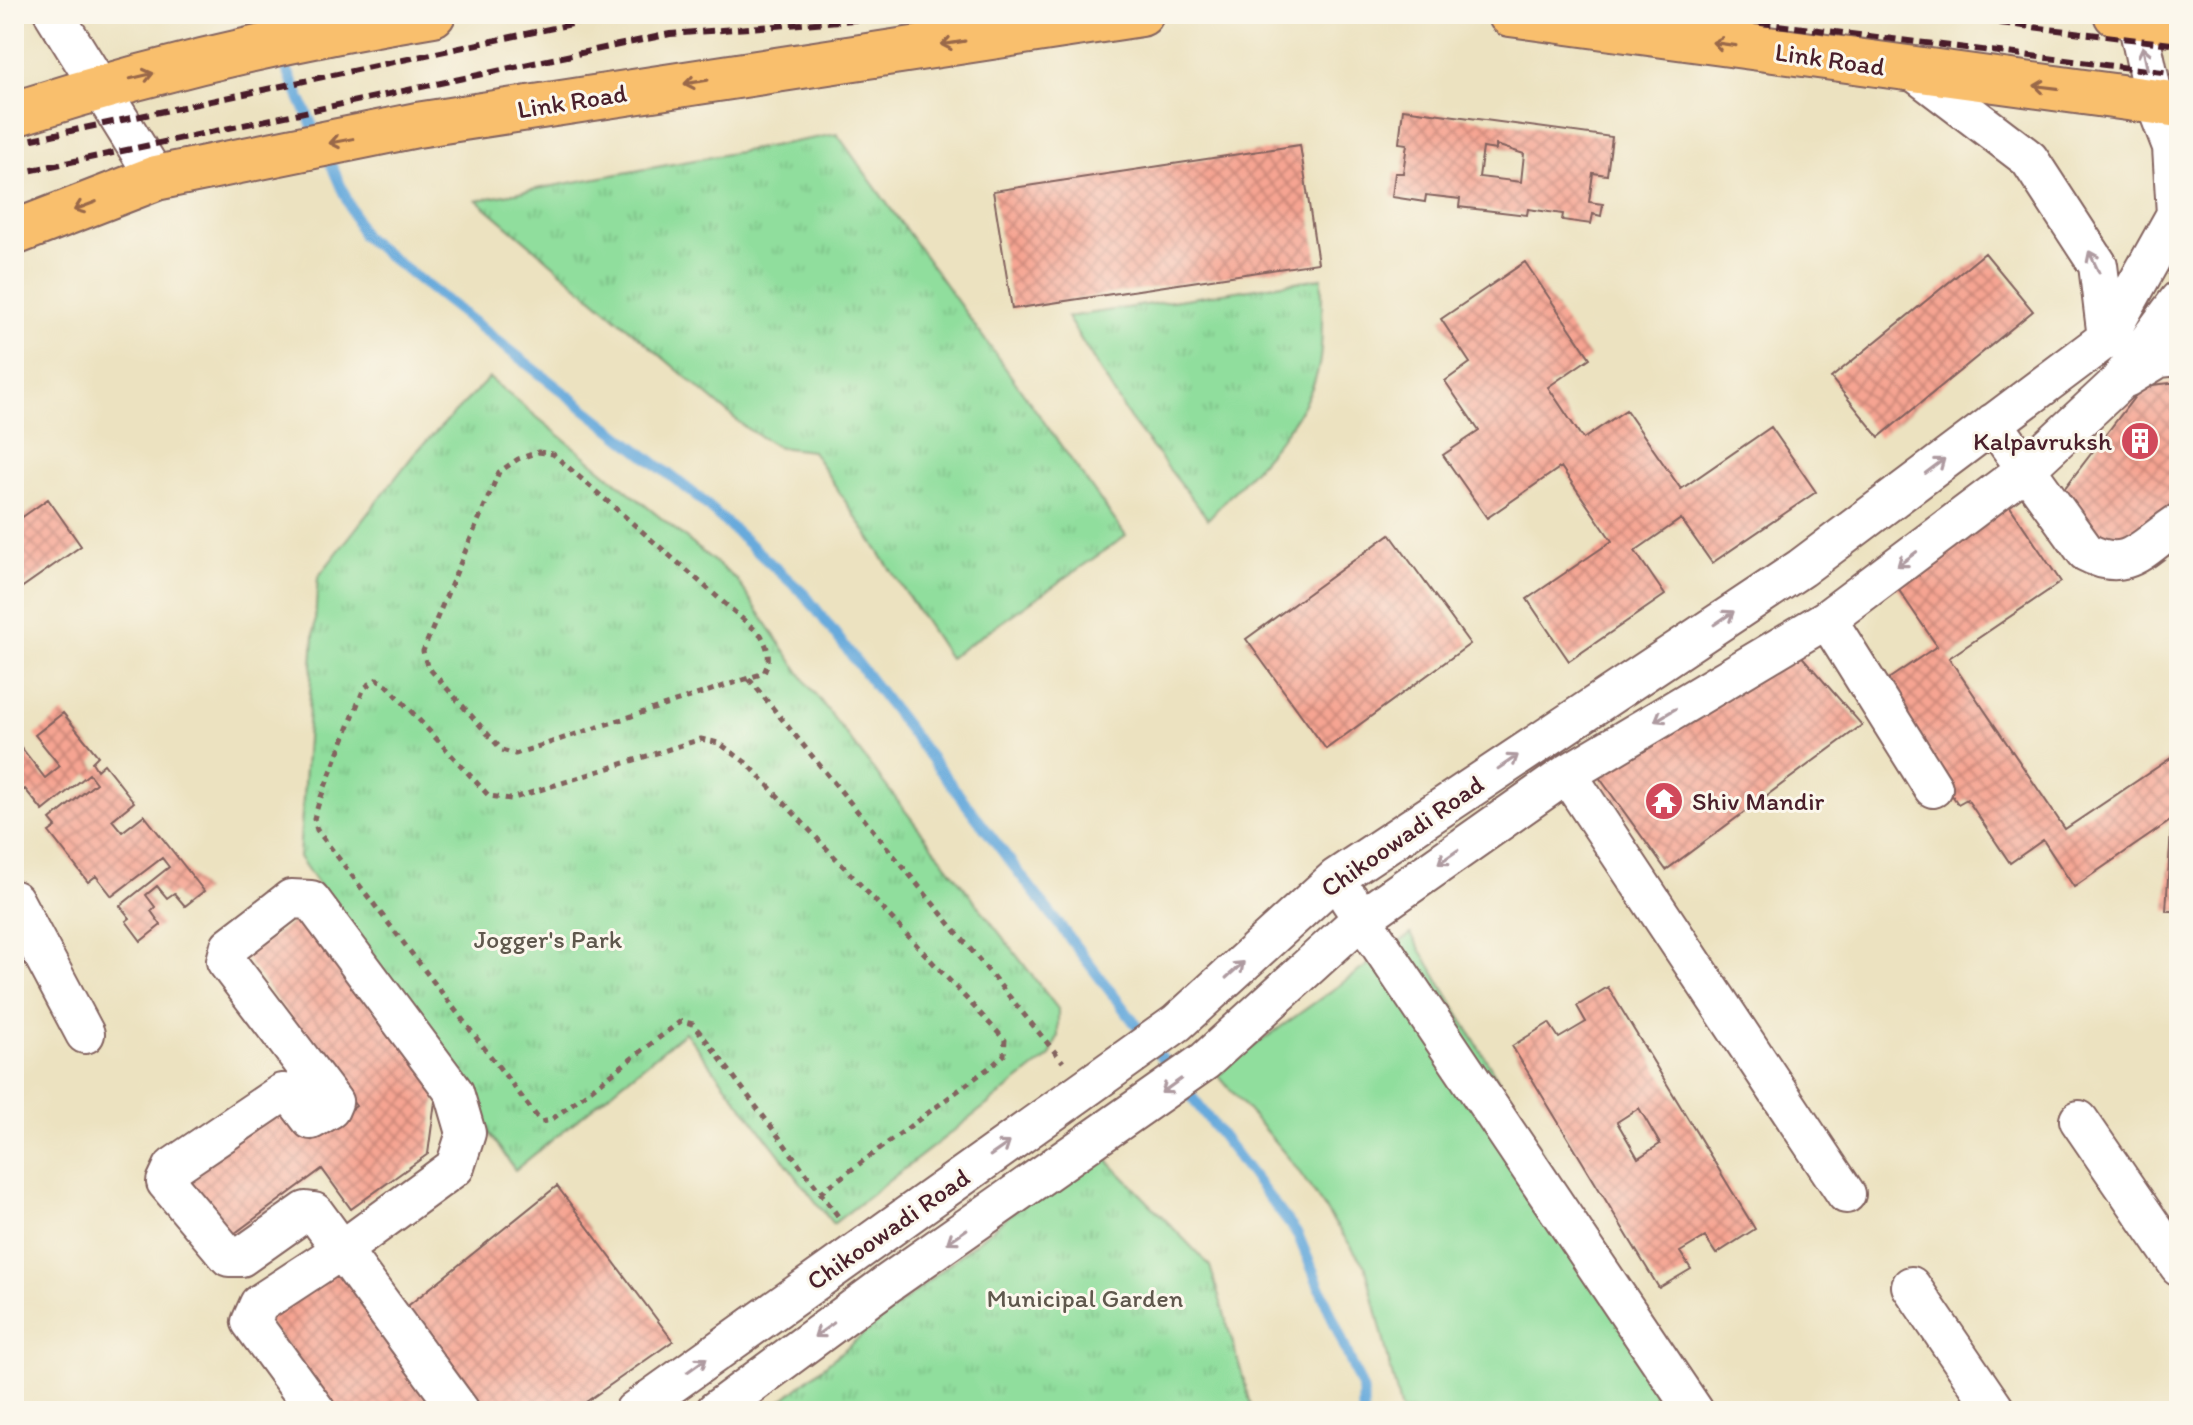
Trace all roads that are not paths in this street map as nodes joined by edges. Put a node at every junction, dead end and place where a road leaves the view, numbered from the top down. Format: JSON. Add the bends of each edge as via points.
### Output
{"nodes":[{"id":1,"x":54,"y":14,"type":"edge"},
{"id":2,"x":433,"y":14,"type":"edge"},
{"id":3,"x":1141,"y":14,"type":"edge"},
{"id":4,"x":1510,"y":14,"type":"edge"},
{"id":5,"x":2126,"y":15,"type":"edge"},
{"id":6,"x":2179,"y":22,"type":"edge"},
{"id":7,"x":1912,"y":70,"type":"junction"},
{"id":8,"x":99,"y":86,"type":"junction"},
{"id":9,"x":2166,"y":103,"type":"edge"},
{"id":10,"x":14,"y":114,"type":"edge"},
{"id":11,"x":156,"y":178,"type":"junction"},
{"id":12,"x":14,"y":233,"type":"edge"},
{"id":13,"x":2179,"y":300,"type":"edge"},
{"id":14,"x":2107,"y":338,"type":"junction"},
{"id":15,"x":2179,"y":356,"type":"edge"},
{"id":16,"x":2117,"y":384,"type":"junction"},
{"id":17,"x":1993,"y":423,"type":"junction"},
{"id":18,"x":2025,"y":470,"type":"junction"},
{"id":19,"x":2179,"y":523,"type":"edge"},
{"id":20,"x":1827,"y":619,"type":"junction"},
{"id":21,"x":1567,"y":774,"type":"junction"},
{"id":22,"x":1933,"y":788,"type":"dead end"},
{"id":23,"x":1336,"y":878,"type":"junction"},
{"id":24,"x":14,"y":900,"type":"edge"},
{"id":25,"x":1361,"y":919,"type":"junction"},
{"id":26,"x":85,"y":1034,"type":"dead end"},
{"id":27,"x":2079,"y":1120,"type":"dead end"},
{"id":28,"x":1846,"y":1194,"type":"dead end"},
{"id":29,"x":343,"y":1249,"type":"junction"},
{"id":30,"x":2179,"y":1266,"type":"edge"},
{"id":31,"x":1911,"y":1286,"type":"dead end"},
{"id":32,"x":316,"y":1411,"type":"edge"},
{"id":33,"x":460,"y":1411,"type":"edge"},
{"id":34,"x":634,"y":1411,"type":"edge"},
{"id":35,"x":715,"y":1411,"type":"edge"},
{"id":36,"x":1694,"y":1411,"type":"edge"},
{"id":37,"x":1996,"y":1411,"type":"edge"}],
"edges":[{"from":1,"to":8,"type":"street"},
{"from":8,"to":2,"type":"main road","one_way":true},
{"from":3,"to":11,"type":"main road","name":"Link Road","one_way":true,"via":[[417,125]]},
{"from":7,"to":4,"type":"main road","name":"Link Road","one_way":true},
{"from":5,"to":6,"type":"main road"},
{"from":9,"to":5,"type":"street","name":"Chikoowadi Road","one_way":true},
{"from":9,"to":7,"type":"main road","name":"Link Road","one_way":true},
{"from":14,"to":7,"type":"street","one_way":true,"via":[[2098,265],[2029,159]]},
{"from":8,"to":10,"type":"main road"},
{"from":8,"to":11,"type":"street"},
{"from":9,"to":14,"type":"street","name":"Chikoowadi Road","via":[[2176,214]]},
{"from":11,"to":12,"type":"main road","name":"Link Road","one_way":true},
{"from":13,"to":16,"type":"street","name":"Chikoowadi Road"},
{"from":14,"to":17,"type":"street","name":"Chikoowadi Road"},
{"from":15,"to":16,"type":"street","name":"Chikoowadi Road","via":[[2159,358]]},
{"from":16,"to":18,"type":"street","name":"Chikoowadi Road"},
{"from":17,"to":18,"type":"street"},
{"from":23,"to":17,"type":"street","name":"Chikoowadi Road","one_way":true,"via":[[1801,568]]},
{"from":18,"to":19,"type":"street","via":[[2086,552],[2106,563],[2126,561]]},
{"from":18,"to":20,"type":"street","name":"Chikoowadi Road","one_way":true},
{"from":20,"to":21,"type":"street","name":"Chikoowadi Road","one_way":true},
{"from":20,"to":22,"type":"street"},
{"from":21,"to":25,"type":"street","name":"Chikoowadi Road","one_way":true},
{"from":21,"to":28,"type":"street"},
{"from":23,"to":25,"type":"street"},
{"from":34,"to":23,"type":"street","name":"Chikoowadi Road","one_way":true,"via":[[1177,1023]]},
{"from":24,"to":26,"type":"street"},
{"from":25,"to":35,"type":"street","name":"Chikoowadi Road","one_way":true,"via":[[1205,1061]]},
{"from":25,"to":36,"type":"street"},
{"from":27,"to":30,"type":"street"},
{"from":29,"to":29,"type":"street","via":[[455,1167],[466,1133],[454,1092],[311,900],[291,899],[230,946],[226,961],[333,1102],[330,1109],[311,1120],[291,1094],[282,1093],[173,1167],[166,1182],[229,1257],[241,1257],[306,1211],[314,1212]]},
{"from":29,"to":32,"type":"street","via":[[259,1304],[251,1322]]},
{"from":29,"to":33,"type":"street"},
{"from":31,"to":37,"type":"street"}]}
